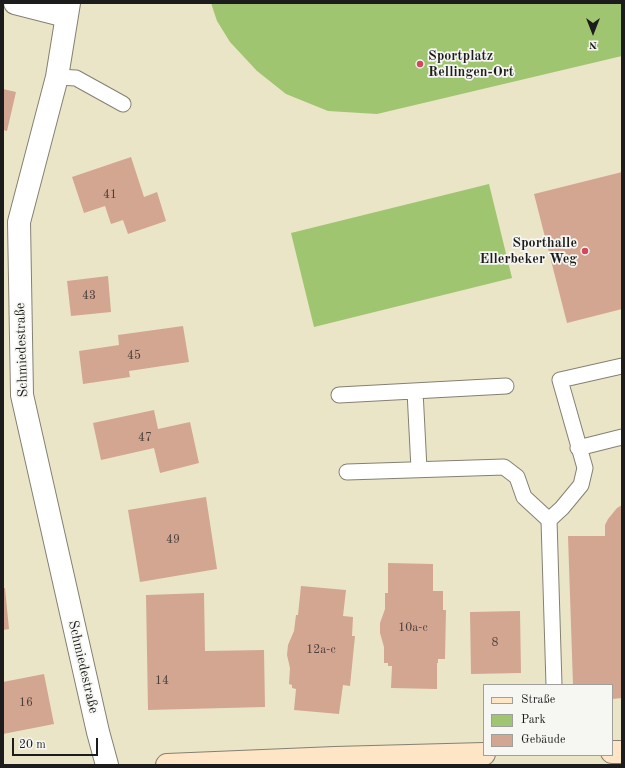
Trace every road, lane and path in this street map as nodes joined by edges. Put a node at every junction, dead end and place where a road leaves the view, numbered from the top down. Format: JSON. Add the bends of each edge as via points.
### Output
{"nodes":[{"id":1,"x":15,"y":3,"type":"edge"},
{"id":2,"x":67,"y":9,"type":"edge"},
{"id":3,"x":57,"y":77,"type":"junction"},
{"id":4,"x":124,"y":104,"type":"dead end"},
{"id":5,"x":622,"y":366,"type":"edge"},
{"id":6,"x":506,"y":386,"type":"dead end"},
{"id":7,"x":414,"y":391,"type":"junction"},
{"id":8,"x":339,"y":395,"type":"dead end"},
{"id":9,"x":622,"y":437,"type":"edge"},
{"id":10,"x":578,"y":448,"type":"junction"},
{"id":11,"x":419,"y":469,"type":"junction"},
{"id":12,"x":347,"y":472,"type":"dead end"},
{"id":13,"x":549,"y":520,"type":"junction"},
{"id":14,"x":554,"y":684,"type":"edge"},
{"id":15,"x":483,"y":754,"type":"edge"},
{"id":16,"x":107,"y":765,"type":"edge"},
{"id":17,"x":167,"y":765,"type":"edge"}],
"edges":[{"from":1,"to":2,"type":"street"},
{"from":2,"to":3,"type":"street","name":"Schmiedestraße"},
{"from":3,"to":4,"type":"lane","via":[[76,78]]},
{"from":3,"to":16,"type":"street","name":"Schmiedestraße","via":[[19,222],[22,396]]},
{"from":5,"to":10,"type":"lane","via":[[560,380]]},
{"from":6,"to":7,"type":"lane"},
{"from":7,"to":8,"type":"lane"},
{"from":7,"to":11,"type":"lane"},
{"from":9,"to":10,"type":"lane"},
{"from":10,"to":13,"type":"lane","via":[[585,468],[581,485]]},
{"from":11,"to":12,"type":"lane"},
{"from":11,"to":13,"type":"lane","via":[[504,467],[517,477],[524,497]]},
{"from":13,"to":14,"type":"lane"},
{"from":15,"to":17,"type":"street"}]}
